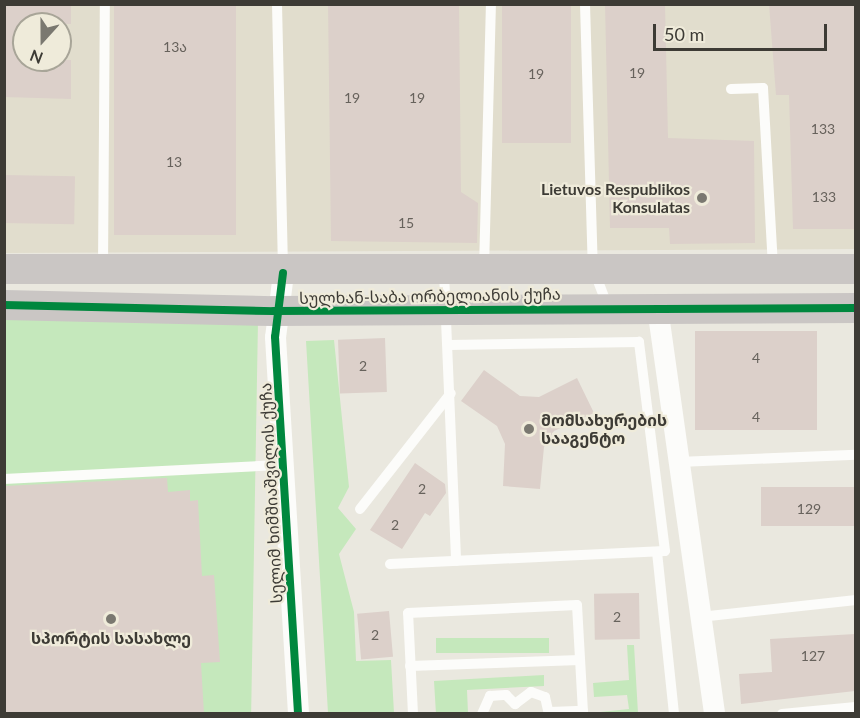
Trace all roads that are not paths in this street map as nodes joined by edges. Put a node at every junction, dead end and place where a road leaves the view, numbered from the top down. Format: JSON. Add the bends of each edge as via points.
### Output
{"nodes":[{"id":1,"x":105,"y":4,"type":"edge"},
{"id":2,"x":277,"y":4,"type":"edge"},
{"id":3,"x":491,"y":4,"type":"edge"},
{"id":4,"x":585,"y":4,"type":"edge"},
{"id":5,"x":731,"y":89,"type":"dead end"},
{"id":6,"x":593,"y":268,"type":"junction"},
{"id":7,"x":4,"y":269,"type":"edge"},
{"id":8,"x":774,"y":270,"type":"junction"},
{"id":9,"x":855,"y":270,"type":"edge"},
{"id":10,"x":103,"y":271,"type":"junction"},
{"id":11,"x":444,"y":272,"type":"junction"},
{"id":12,"x":484,"y":272,"type":"junction"},
{"id":13,"x":283,"y":273,"type":"junction"},
{"id":14,"x":4,"y":305,"type":"edge"},
{"id":15,"x":608,"y":307,"type":"junction"},
{"id":16,"x":657,"y":307,"type":"junction"},
{"id":17,"x":447,"y":308,"type":"junction"},
{"id":18,"x":855,"y":308,"type":"edge"},
{"id":19,"x":274,"y":311,"type":"junction"},
{"id":20,"x":449,"y":345,"type":"junction"},
{"id":21,"x":451,"y":393,"type":"junction"},
{"id":22,"x":855,"y":454,"type":"edge"},
{"id":23,"x":678,"y":462,"type":"junction"},
{"id":24,"x":285,"y":465,"type":"junction"},
{"id":25,"x":4,"y":479,"type":"edge"},
{"id":26,"x":360,"y":509,"type":"dead end"},
{"id":27,"x":657,"y":552,"type":"junction"},
{"id":28,"x":456,"y":561,"type":"junction"},
{"id":29,"x":390,"y":564,"type":"dead end"},
{"id":30,"x":855,"y":600,"type":"edge"},
{"id":31,"x":700,"y":617,"type":"junction"},
{"id":32,"x":580,"y":660,"type":"junction"},
{"id":33,"x":410,"y":666,"type":"junction"},
{"id":34,"x":855,"y":707,"type":"edge"},
{"id":35,"x":516,"y":709,"type":"edge"},
{"id":36,"x":583,"y":712,"type":"edge"},
{"id":37,"x":549,"y":713,"type":"edge"},
{"id":38,"x":298,"y":714,"type":"edge"},
{"id":39,"x":412,"y":714,"type":"edge"},
{"id":40,"x":482,"y":714,"type":"edge"},
{"id":41,"x":674,"y":714,"type":"edge"},
{"id":42,"x":714,"y":714,"type":"edge"},
{"id":43,"x":782,"y":714,"type":"edge"}],
"edges":[{"from":1,"to":10,"type":"lane"},
{"from":2,"to":13,"type":"lane"},
{"from":3,"to":12,"type":"lane"},
{"from":4,"to":6,"type":"lane"},
{"from":5,"to":8,"type":"lane","via":[[763,88]]},
{"from":6,"to":8,"type":"street","name":"სულხან-საბა ორბელიანის ქუჩა"},
{"from":6,"to":12,"type":"street","name":"სულხან-საბა ორბელიანის ქუჩა"},
{"from":6,"to":15,"type":"lane"},
{"from":7,"to":10,"type":"street","name":"სულხან-საბა ორბელიანის ქუჩა"},
{"from":8,"to":9,"type":"street","name":"სულხან-საბა ორბელიანის ქუჩა"},
{"from":10,"to":13,"type":"street","name":"სულხან-საბა ორბელიანის ქუჩა"},
{"from":11,"to":12,"type":"street","name":"სულხან-საბა ორბელიანის ქუჩა"},
{"from":11,"to":13,"type":"street","name":"სულხან-საბა ორბელიანის ქუჩა"},
{"from":11,"to":17,"type":"lane"},
{"from":13,"to":19,"type":"street","name":"სელიმ ხიმშიაშვილის ქუჩა"},
{"from":14,"to":19,"type":"street","name":"სულხან-საბა ორბელიანის ქუჩა"},
{"from":15,"to":16,"type":"street","name":"სულხან-საბა ორბელიანის ქუჩა"},
{"from":15,"to":17,"type":"street","name":"სულხან-საბა ორბელიანის ქუჩა"},
{"from":16,"to":18,"type":"street","name":"სულხან-საბა ორბელიანის ქუჩა"},
{"from":16,"to":23,"type":"street"},
{"from":17,"to":19,"type":"street","name":"სულხან-საბა ორბელიანის ქუჩა"},
{"from":17,"to":20,"type":"lane"},
{"from":19,"to":24,"type":"street","name":"სელიმ ხიმშიაშვილის ქუჩა"},
{"from":20,"to":21,"type":"lane"},
{"from":20,"to":27,"type":"lane","via":[[639,342],[665,551]]},
{"from":21,"to":26,"type":"lane"},
{"from":21,"to":28,"type":"lane"},
{"from":22,"to":23,"type":"lane"},
{"from":23,"to":31,"type":"street"},
{"from":24,"to":25,"type":"lane"},
{"from":24,"to":38,"type":"street","name":"სელიმ ხიმშიაშვილის ქუჩა"},
{"from":27,"to":28,"type":"lane"},
{"from":27,"to":41,"type":"lane"},
{"from":28,"to":29,"type":"lane"},
{"from":30,"to":31,"type":"lane"},
{"from":31,"to":42,"type":"street"},
{"from":32,"to":33,"type":"lane"},
{"from":32,"to":33,"type":"lane","via":[[578,605],[408,613]]},
{"from":32,"to":36,"type":"lane"},
{"from":33,"to":39,"type":"lane"},
{"from":34,"to":43,"type":"lane"},
{"from":35,"to":37,"type":"lane","via":[[523,694],[538,693]]},
{"from":35,"to":40,"type":"lane","via":[[498,694],[484,702]]},
{"from":36,"to":37,"type":"lane"}]}
